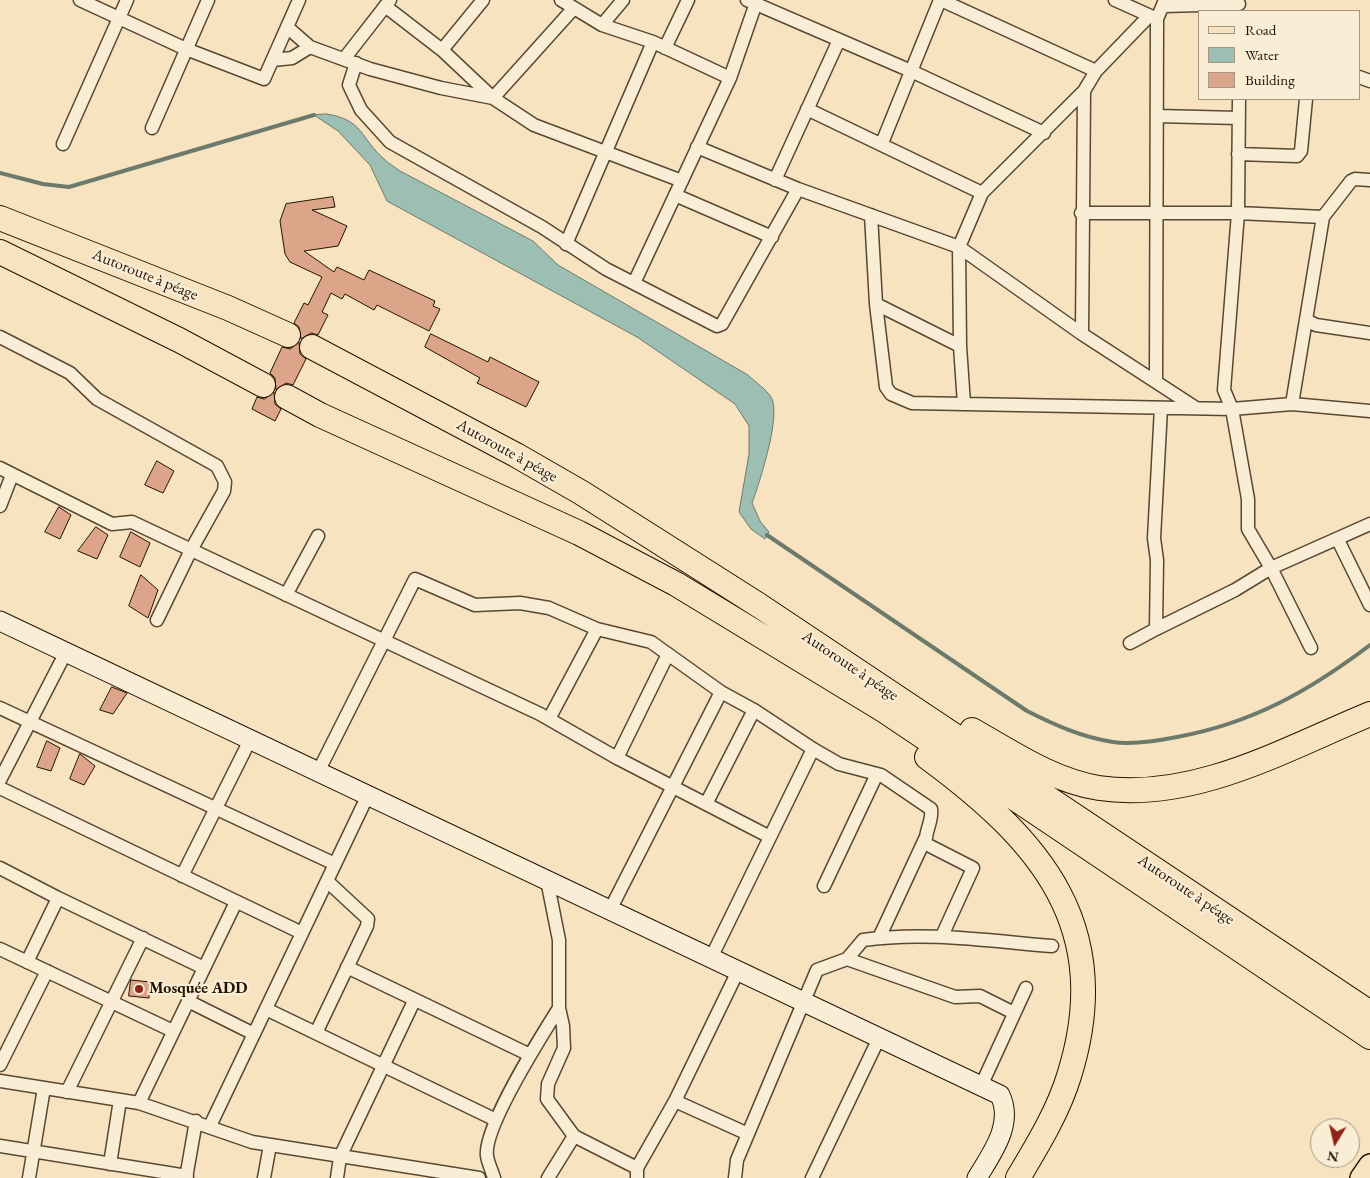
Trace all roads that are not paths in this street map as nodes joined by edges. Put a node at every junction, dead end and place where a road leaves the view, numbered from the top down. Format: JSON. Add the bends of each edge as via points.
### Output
{"nodes":[{"id":1,"x":80,"y":0,"type":"edge"},
{"id":2,"x":127,"y":0,"type":"edge"},
{"id":3,"x":208,"y":0,"type":"edge"},
{"id":4,"x":299,"y":0,"type":"edge"},
{"id":5,"x":484,"y":0,"type":"edge"},
{"id":6,"x":561,"y":0,"type":"edge"},
{"id":7,"x":623,"y":0,"type":"edge"},
{"id":8,"x":688,"y":0,"type":"edge"},
{"id":9,"x":940,"y":0,"type":"edge"},
{"id":10,"x":1115,"y":0,"type":"edge"},
{"id":11,"x":753,"y":1,"type":"edge"},
{"id":12,"x":388,"y":3,"type":"edge"},
{"id":13,"x":1164,"y":3,"type":"edge"},
{"id":14,"x":1240,"y":5,"type":"edge"},
{"id":15,"x":573,"y":9,"type":"junction"},
{"id":16,"x":1153,"y":17,"type":"junction"},
{"id":17,"x":119,"y":18,"type":"junction"},
{"id":18,"x":602,"y":25,"type":"junction"},
{"id":19,"x":287,"y":27,"type":"junction"},
{"id":20,"x":839,"y":40,"type":"junction"},
{"id":21,"x":653,"y":42,"type":"junction"},
{"id":22,"x":310,"y":47,"type":"junction"},
{"id":23,"x":665,"y":48,"type":"junction"},
{"id":24,"x":186,"y":49,"type":"junction"},
{"id":25,"x":442,"y":50,"type":"junction"},
{"id":26,"x":273,"y":60,"type":"junction"},
{"id":27,"x":350,"y":61,"type":"junction"},
{"id":28,"x":1096,"y":71,"type":"junction"},
{"id":29,"x":911,"y":72,"type":"junction"},
{"id":30,"x":730,"y":78,"type":"junction"},
{"id":31,"x":1084,"y":91,"type":"junction"},
{"id":32,"x":493,"y":98,"type":"junction"},
{"id":33,"x":1238,"y":100,"type":"edge"},
{"id":34,"x":1306,"y":100,"type":"edge"},
{"id":35,"x":807,"y":109,"type":"junction"},
{"id":36,"x":1157,"y":116,"type":"junction"},
{"id":37,"x":1238,"y":118,"type":"junction"},
{"id":38,"x":152,"y":128,"type":"dead end"},
{"id":39,"x":1044,"y":133,"type":"junction"},
{"id":40,"x":63,"y":144,"type":"dead end"},
{"id":41,"x":882,"y":144,"type":"junction"},
{"id":42,"x":697,"y":147,"type":"junction"},
{"id":43,"x":606,"y":151,"type":"junction"},
{"id":44,"x":1238,"y":154,"type":"junction"},
{"id":45,"x":775,"y":180,"type":"junction"},
{"id":46,"x":1370,"y":180,"type":"edge"},
{"id":47,"x":682,"y":181,"type":"junction"},
{"id":48,"x":798,"y":189,"type":"junction"},
{"id":49,"x":982,"y":192,"type":"junction"},
{"id":50,"x":675,"y":195,"type":"junction"},
{"id":51,"x":1081,"y":213,"type":"junction"},
{"id":52,"x":1157,"y":213,"type":"junction"},
{"id":53,"x":1238,"y":214,"type":"junction"},
{"id":54,"x":871,"y":215,"type":"junction"},
{"id":55,"x":1323,"y":217,"type":"junction"},
{"id":56,"x":0,"y":218,"type":"edge"},
{"id":57,"x":772,"y":237,"type":"junction"},
{"id":58,"x":566,"y":244,"type":"junction"},
{"id":59,"x":959,"y":247,"type":"junction"},
{"id":60,"x":0,"y":252,"type":"edge"},
{"id":61,"x":634,"y":283,"type":"junction"},
{"id":62,"x":876,"y":304,"type":"junction"},
{"id":63,"x":1306,"y":320,"type":"junction"},
{"id":64,"x":1370,"y":333,"type":"edge"},
{"id":65,"x":1082,"y":334,"type":"junction"},
{"id":66,"x":288,"y":335,"type":"dead end"},
{"id":67,"x":0,"y":337,"type":"edge"},
{"id":68,"x":960,"y":346,"type":"junction"},
{"id":69,"x":312,"y":347,"type":"dead end"},
{"id":70,"x":1156,"y":382,"type":"junction"},
{"id":71,"x":264,"y":385,"type":"dead end"},
{"id":72,"x":287,"y":397,"type":"dead end"},
{"id":73,"x":964,"y":404,"type":"junction"},
{"id":74,"x":1292,"y":404,"type":"junction"},
{"id":75,"x":1161,"y":408,"type":"junction"},
{"id":76,"x":1196,"y":408,"type":"junction"},
{"id":77,"x":1232,"y":409,"type":"junction"},
{"id":78,"x":1370,"y":411,"type":"edge"},
{"id":79,"x":0,"y":468,"type":"edge"},
{"id":80,"x":12,"y":475,"type":"junction"},
{"id":81,"x":0,"y":506,"type":"edge"},
{"id":82,"x":1370,"y":524,"type":"edge"},
{"id":83,"x":318,"y":536,"type":"dead end"},
{"id":84,"x":1338,"y":540,"type":"junction"},
{"id":85,"x":191,"y":550,"type":"junction"},
{"id":86,"x":1271,"y":568,"type":"junction"},
{"id":87,"x":286,"y":595,"type":"junction"},
{"id":88,"x":1370,"y":605,"type":"edge"},
{"id":89,"x":760,"y":606,"type":"junction"},
{"id":90,"x":157,"y":620,"type":"dead end"},
{"id":91,"x":0,"y":621,"type":"edge"},
{"id":92,"x":597,"y":629,"type":"junction"},
{"id":93,"x":1156,"y":630,"type":"junction"},
{"id":94,"x":765,"y":638,"type":"junction"},
{"id":95,"x":384,"y":641,"type":"junction"},
{"id":96,"x":1130,"y":643,"type":"dead end"},
{"id":97,"x":1311,"y":648,"type":"dead end"},
{"id":98,"x":66,"y":652,"type":"junction"},
{"id":99,"x":668,"y":654,"type":"junction"},
{"id":100,"x":721,"y":692,"type":"junction"},
{"id":101,"x":0,"y":708,"type":"edge"},
{"id":102,"x":754,"y":710,"type":"junction"},
{"id":103,"x":1370,"y":714,"type":"edge"},
{"id":104,"x":549,"y":719,"type":"junction"},
{"id":105,"x":30,"y":722,"type":"junction"},
{"id":106,"x":250,"y":740,"type":"junction"},
{"id":107,"x":813,"y":749,"type":"junction"},
{"id":108,"x":617,"y":758,"type":"junction"},
{"id":109,"x":318,"y":772,"type":"junction"},
{"id":110,"x":877,"y":774,"type":"junction"},
{"id":111,"x":0,"y":780,"type":"edge"},
{"id":112,"x":674,"y":787,"type":"junction"},
{"id":113,"x":0,"y":788,"type":"edge"},
{"id":114,"x":368,"y":795,"type":"junction"},
{"id":115,"x":706,"y":804,"type":"junction"},
{"id":116,"x":216,"y":809,"type":"junction"},
{"id":117,"x":770,"y":837,"type":"junction"},
{"id":118,"x":925,"y":839,"type":"junction"},
{"id":119,"x":335,"y":864,"type":"junction"},
{"id":120,"x":0,"y":868,"type":"edge"},
{"id":121,"x":182,"y":876,"type":"junction"},
{"id":122,"x":547,"y":880,"type":"junction"},
{"id":123,"x":327,"y":881,"type":"junction"},
{"id":124,"x":824,"y":886,"type":"dead end"},
{"id":125,"x":58,"y":898,"type":"junction"},
{"id":126,"x":236,"y":902,"type":"junction"},
{"id":127,"x":610,"y":910,"type":"junction"},
{"id":128,"x":302,"y":934,"type":"junction"},
{"id":129,"x":942,"y":936,"type":"junction"},
{"id":130,"x":143,"y":938,"type":"junction"},
{"id":131,"x":879,"y":938,"type":"junction"},
{"id":132,"x":1052,"y":946,"type":"dead end"},
{"id":133,"x":0,"y":949,"type":"edge"},
{"id":134,"x":711,"y":958,"type":"junction"},
{"id":135,"x":846,"y":959,"type":"junction"},
{"id":136,"x":27,"y":962,"type":"junction"},
{"id":137,"x":347,"y":967,"type":"junction"},
{"id":138,"x":204,"y":968,"type":"junction"},
{"id":139,"x":47,"y":971,"type":"junction"},
{"id":140,"x":738,"y":971,"type":"junction"},
{"id":141,"x":1026,"y":988,"type":"dead end"},
{"id":142,"x":414,"y":1001,"type":"junction"},
{"id":143,"x":112,"y":1002,"type":"junction"},
{"id":144,"x":188,"y":1002,"type":"junction"},
{"id":145,"x":805,"y":1002,"type":"junction"},
{"id":146,"x":558,"y":1008,"type":"junction"},
{"id":147,"x":266,"y":1009,"type":"junction"},
{"id":148,"x":1014,"y":1013,"type":"junction"},
{"id":149,"x":1370,"y":1013,"type":"edge"},
{"id":150,"x":173,"y":1032,"type":"junction"},
{"id":151,"x":316,"y":1033,"type":"junction"},
{"id":152,"x":254,"y":1034,"type":"junction"},
{"id":153,"x":1370,"y":1037,"type":"edge"},
{"id":154,"x":879,"y":1038,"type":"junction"},
{"id":155,"x":530,"y":1055,"type":"junction"},
{"id":156,"x":0,"y":1064,"type":"edge"},
{"id":157,"x":383,"y":1066,"type":"junction"},
{"id":158,"x":0,"y":1081,"type":"edge"},
{"id":159,"x":981,"y":1086,"type":"junction"},
{"id":160,"x":44,"y":1088,"type":"junction"},
{"id":161,"x":67,"y":1092,"type":"junction"},
{"id":162,"x":120,"y":1100,"type":"junction"},
{"id":163,"x":675,"y":1101,"type":"junction"},
{"id":164,"x":139,"y":1103,"type":"junction"},
{"id":165,"x":496,"y":1120,"type":"junction"},
{"id":166,"x":196,"y":1122,"type":"junction"},
{"id":167,"x":210,"y":1126,"type":"junction"},
{"id":168,"x":748,"y":1134,"type":"junction"},
{"id":169,"x":574,"y":1136,"type":"junction"},
{"id":170,"x":270,"y":1145,"type":"junction"},
{"id":171,"x":0,"y":1146,"type":"edge"},
{"id":172,"x":34,"y":1151,"type":"junction"},
{"id":173,"x":340,"y":1157,"type":"junction"},
{"id":174,"x":110,"y":1164,"type":"junction"},
{"id":175,"x":1370,"y":1165,"type":"edge"},
{"id":176,"x":637,"y":1173,"type":"edge"},
{"id":177,"x":187,"y":1177,"type":"edge"},
{"id":178,"x":464,"y":1177,"type":"edge"},
{"id":179,"x":29,"y":1178,"type":"edge"},
{"id":180,"x":264,"y":1178,"type":"edge"},
{"id":181,"x":337,"y":1178,"type":"edge"},
{"id":182,"x":479,"y":1178,"type":"edge"},
{"id":183,"x":494,"y":1178,"type":"edge"},
{"id":184,"x":548,"y":1178,"type":"edge"},
{"id":185,"x":735,"y":1178,"type":"edge"},
{"id":186,"x":812,"y":1178,"type":"edge"},
{"id":187,"x":977,"y":1178,"type":"edge"},
{"id":188,"x":1018,"y":1178,"type":"edge"},
{"id":189,"x":1361,"y":1178,"type":"edge"}],
"edges":[{"from":1,"to":17,"type":"street"},
{"from":2,"to":17,"type":"street"},
{"from":3,"to":24,"type":"street"},
{"from":4,"to":19,"type":"street"},
{"from":5,"to":25,"type":"street"},
{"from":6,"to":15,"type":"street"},
{"from":7,"to":18,"type":"street"},
{"from":8,"to":23,"type":"street"},
{"from":9,"to":28,"type":"street"},
{"from":9,"to":29,"type":"street"},
{"from":10,"to":16,"type":"street"},
{"from":11,"to":20,"type":"street"},
{"from":11,"to":30,"type":"street"},
{"from":12,"to":25,"type":"street"},
{"from":12,"to":27,"type":"street"},
{"from":13,"to":14,"type":"street"},
{"from":13,"to":16,"type":"street"},
{"from":15,"to":18,"type":"street"},
{"from":15,"to":32,"type":"street"},
{"from":16,"to":28,"type":"street"},
{"from":16,"to":36,"type":"street"},
{"from":17,"to":24,"type":"street"},
{"from":17,"to":40,"type":"street"},
{"from":18,"to":21,"type":"street"},
{"from":19,"to":22,"type":"street"},
{"from":19,"to":26,"type":"street"},
{"from":20,"to":29,"type":"street"},
{"from":20,"to":35,"type":"street"},
{"from":21,"to":23,"type":"street"},
{"from":21,"to":43,"type":"street"},
{"from":22,"to":26,"type":"street","via":[[292,58]]},
{"from":22,"to":27,"type":"street"},
{"from":23,"to":30,"type":"street"},
{"from":24,"to":26,"type":"street","via":[[264,80]]},
{"from":24,"to":38,"type":"street"},
{"from":25,"to":32,"type":"street"},
{"from":27,"to":32,"type":"street","via":[[441,88]]},
{"from":27,"to":58,"type":"street","via":[[349,85],[361,110],[390,142],[542,227]]},
{"from":28,"to":31,"type":"street"},
{"from":29,"to":39,"type":"street"},
{"from":29,"to":41,"type":"street"},
{"from":30,"to":42,"type":"street"},
{"from":31,"to":39,"type":"street"},
{"from":31,"to":51,"type":"street"},
{"from":32,"to":43,"type":"street","via":[[534,125]]},
{"from":33,"to":37,"type":"street"},
{"from":34,"to":44,"type":"street","via":[[1301,151],[1297,156]]},
{"from":35,"to":41,"type":"street"},
{"from":35,"to":45,"type":"street"},
{"from":36,"to":37,"type":"street"},
{"from":36,"to":52,"type":"street"},
{"from":37,"to":44,"type":"street"},
{"from":39,"to":49,"type":"street"},
{"from":41,"to":49,"type":"street"},
{"from":42,"to":45,"type":"street"},
{"from":42,"to":47,"type":"street"},
{"from":43,"to":47,"type":"street"},
{"from":43,"to":58,"type":"street"},
{"from":44,"to":53,"type":"street"},
{"from":45,"to":48,"type":"street"},
{"from":46,"to":55,"type":"street","via":[[1351,180]]},
{"from":47,"to":50,"type":"street"},
{"from":48,"to":54,"type":"street"},
{"from":48,"to":57,"type":"street"},
{"from":49,"to":59,"type":"street"},
{"from":50,"to":57,"type":"street"},
{"from":50,"to":61,"type":"street"},
{"from":51,"to":52,"type":"street"},
{"from":51,"to":65,"type":"street"},
{"from":52,"to":53,"type":"street"},
{"from":52,"to":70,"type":"street"},
{"from":53,"to":55,"type":"street"},
{"from":53,"to":77,"type":"street","via":[[1224,390]]},
{"from":54,"to":59,"type":"street"},
{"from":54,"to":62,"type":"street"},
{"from":55,"to":63,"type":"street"},
{"from":56,"to":66,"type":"highway","name":"Autoroute à péage"},
{"from":57,"to":61,"type":"street","via":[[720,326]]},
{"from":58,"to":61,"type":"street"},
{"from":59,"to":65,"type":"street"},
{"from":59,"to":68,"type":"street"},
{"from":60,"to":71,"type":"highway"},
{"from":62,"to":68,"type":"street"},
{"from":62,"to":73,"type":"street","via":[[886,387],[891,394],[912,403]]},
{"from":63,"to":64,"type":"street","via":[[1316,325]]},
{"from":63,"to":74,"type":"street"},
{"from":65,"to":70,"type":"street"},
{"from":67,"to":85,"type":"street","via":[[70,373],[97,398],[217,466],[225,482],[224,491]]},
{"from":68,"to":73,"type":"street"},
{"from":69,"to":89,"type":"highway","name":"Autoroute à péage","via":[[524,459]]},
{"from":70,"to":76,"type":"street"},
{"from":72,"to":94,"type":"highway","via":[[579,533],[676,584]]},
{"from":73,"to":75,"type":"street"},
{"from":74,"to":77,"type":"street"},
{"from":74,"to":78,"type":"street"},
{"from":75,"to":76,"type":"street"},
{"from":75,"to":93,"type":"street","via":[[1154,538],[1157,560]]},
{"from":76,"to":77,"type":"street"},
{"from":77,"to":86,"type":"street","via":[[1248,499],[1248,529]]},
{"from":79,"to":80,"type":"street"},
{"from":80,"to":81,"type":"street"},
{"from":80,"to":85,"type":"street","via":[[112,524],[132,522]]},
{"from":82,"to":84,"type":"street"},
{"from":83,"to":87,"type":"street"},
{"from":84,"to":86,"type":"street"},
{"from":84,"to":88,"type":"street"},
{"from":85,"to":87,"type":"street"},
{"from":85,"to":90,"type":"street"},
{"from":86,"to":93,"type":"street"},
{"from":86,"to":97,"type":"street"},
{"from":87,"to":95,"type":"street"},
{"from":89,"to":103,"type":"highway","via":[[1033,765],[1098,788],[1139,790],[1184,785],[1227,774]]},
{"from":89,"to":149,"type":"highway","name":"Autoroute à péage"},
{"from":91,"to":98,"type":"street"},
{"from":92,"to":95,"type":"street","via":[[549,608],[520,603],[475,605],[415,579]]},
{"from":92,"to":99,"type":"street","via":[[651,642]]},
{"from":92,"to":104,"type":"street"},
{"from":93,"to":96,"type":"street"},
{"from":94,"to":153,"type":"highway","via":[[885,711]]},
{"from":94,"to":188,"type":"highway","via":[[951,775],[1029,848],[1061,894],[1074,929],[1082,967],[1080,1038],[1069,1078],[1045,1131]]},
{"from":95,"to":104,"type":"street"},
{"from":95,"to":109,"type":"street"},
{"from":98,"to":105,"type":"street"},
{"from":98,"to":106,"type":"street"},
{"from":99,"to":100,"type":"street"},
{"from":99,"to":108,"type":"street"},
{"from":100,"to":102,"type":"street"},
{"from":100,"to":112,"type":"street"},
{"from":101,"to":105,"type":"street"},
{"from":102,"to":107,"type":"street"},
{"from":102,"to":115,"type":"street"},
{"from":104,"to":108,"type":"street"},
{"from":105,"to":111,"type":"street"},
{"from":105,"to":116,"type":"street"},
{"from":106,"to":109,"type":"street"},
{"from":106,"to":116,"type":"street"},
{"from":107,"to":110,"type":"street","via":[[839,764]]},
{"from":107,"to":117,"type":"street"},
{"from":108,"to":112,"type":"street"},
{"from":109,"to":114,"type":"street"},
{"from":110,"to":118,"type":"street","via":[[931,809]]},
{"from":110,"to":124,"type":"street"},
{"from":112,"to":115,"type":"street"},
{"from":112,"to":127,"type":"street"},
{"from":113,"to":121,"type":"street"},
{"from":114,"to":119,"type":"street"},
{"from":114,"to":122,"type":"street"},
{"from":115,"to":117,"type":"street"},
{"from":116,"to":119,"type":"street"},
{"from":116,"to":121,"type":"street"},
{"from":117,"to":134,"type":"street"},
{"from":118,"to":129,"type":"street","via":[[926,844],[973,868]]},
{"from":118,"to":131,"type":"street"},
{"from":119,"to":123,"type":"street"},
{"from":120,"to":125,"type":"street"},
{"from":121,"to":126,"type":"street"},
{"from":122,"to":127,"type":"street"},
{"from":122,"to":146,"type":"street","via":[[559,940]]},
{"from":123,"to":128,"type":"street"},
{"from":123,"to":137,"type":"street","via":[[368,919]]},
{"from":125,"to":130,"type":"street"},
{"from":125,"to":136,"type":"street"},
{"from":126,"to":128,"type":"street"},
{"from":126,"to":138,"type":"street"},
{"from":127,"to":134,"type":"street"},
{"from":128,"to":147,"type":"street"},
{"from":129,"to":131,"type":"street"},
{"from":129,"to":132,"type":"street"},
{"from":130,"to":138,"type":"street"},
{"from":130,"to":143,"type":"street"},
{"from":131,"to":135,"type":"street","via":[[863,940]]},
{"from":133,"to":136,"type":"street"},
{"from":134,"to":140,"type":"street"},
{"from":135,"to":145,"type":"street","via":[[817,970]]},
{"from":135,"to":148,"type":"street","via":[[955,997],[980,996]]},
{"from":136,"to":139,"type":"street"},
{"from":137,"to":142,"type":"street"},
{"from":137,"to":151,"type":"street"},
{"from":138,"to":144,"type":"street"},
{"from":139,"to":143,"type":"street"},
{"from":139,"to":156,"type":"street"},
{"from":140,"to":145,"type":"street"},
{"from":140,"to":163,"type":"street"},
{"from":141,"to":148,"type":"street"},
{"from":142,"to":155,"type":"street"},
{"from":142,"to":157,"type":"street"},
{"from":143,"to":150,"type":"street"},
{"from":143,"to":161,"type":"street"},
{"from":144,"to":150,"type":"street"},
{"from":144,"to":152,"type":"street"},
{"from":145,"to":154,"type":"street"},
{"from":145,"to":168,"type":"street"},
{"from":146,"to":155,"type":"street"},
{"from":146,"to":169,"type":"street","via":[[564,1048],[548,1084],[547,1099]]},
{"from":147,"to":151,"type":"street"},
{"from":147,"to":152,"type":"street"},
{"from":148,"to":159,"type":"street"},
{"from":150,"to":164,"type":"street"},
{"from":151,"to":157,"type":"street"},
{"from":152,"to":167,"type":"street"},
{"from":154,"to":159,"type":"street"},
{"from":154,"to":186,"type":"street"},
{"from":155,"to":165,"type":"street"},
{"from":157,"to":165,"type":"street"},
{"from":157,"to":173,"type":"street"},
{"from":158,"to":160,"type":"street"},
{"from":159,"to":187,"type":"street","via":[[1000,1095],[1005,1105],[1005,1118],[1002,1134]]},
{"from":160,"to":161,"type":"street"},
{"from":160,"to":172,"type":"street"},
{"from":161,"to":162,"type":"street"},
{"from":162,"to":164,"type":"street"},
{"from":162,"to":174,"type":"street"},
{"from":163,"to":168,"type":"street"},
{"from":163,"to":176,"type":"street"},
{"from":164,"to":166,"type":"street"},
{"from":165,"to":183,"type":"street","via":[[487,1156]]},
{"from":166,"to":167,"type":"street"},
{"from":166,"to":177,"type":"street"},
{"from":167,"to":170,"type":"street","via":[[252,1142]]},
{"from":168,"to":185,"type":"street","via":[[736,1160]]},
{"from":169,"to":176,"type":"street"},
{"from":169,"to":184,"type":"street"},
{"from":170,"to":173,"type":"street"},
{"from":170,"to":180,"type":"street"},
{"from":171,"to":172,"type":"street"},
{"from":172,"to":174,"type":"street"},
{"from":172,"to":179,"type":"street"},
{"from":173,"to":178,"type":"street"},
{"from":173,"to":181,"type":"street"},
{"from":174,"to":177,"type":"street"},
{"from":175,"to":189,"type":"main road"},
{"from":178,"to":182,"type":"street"}]}
